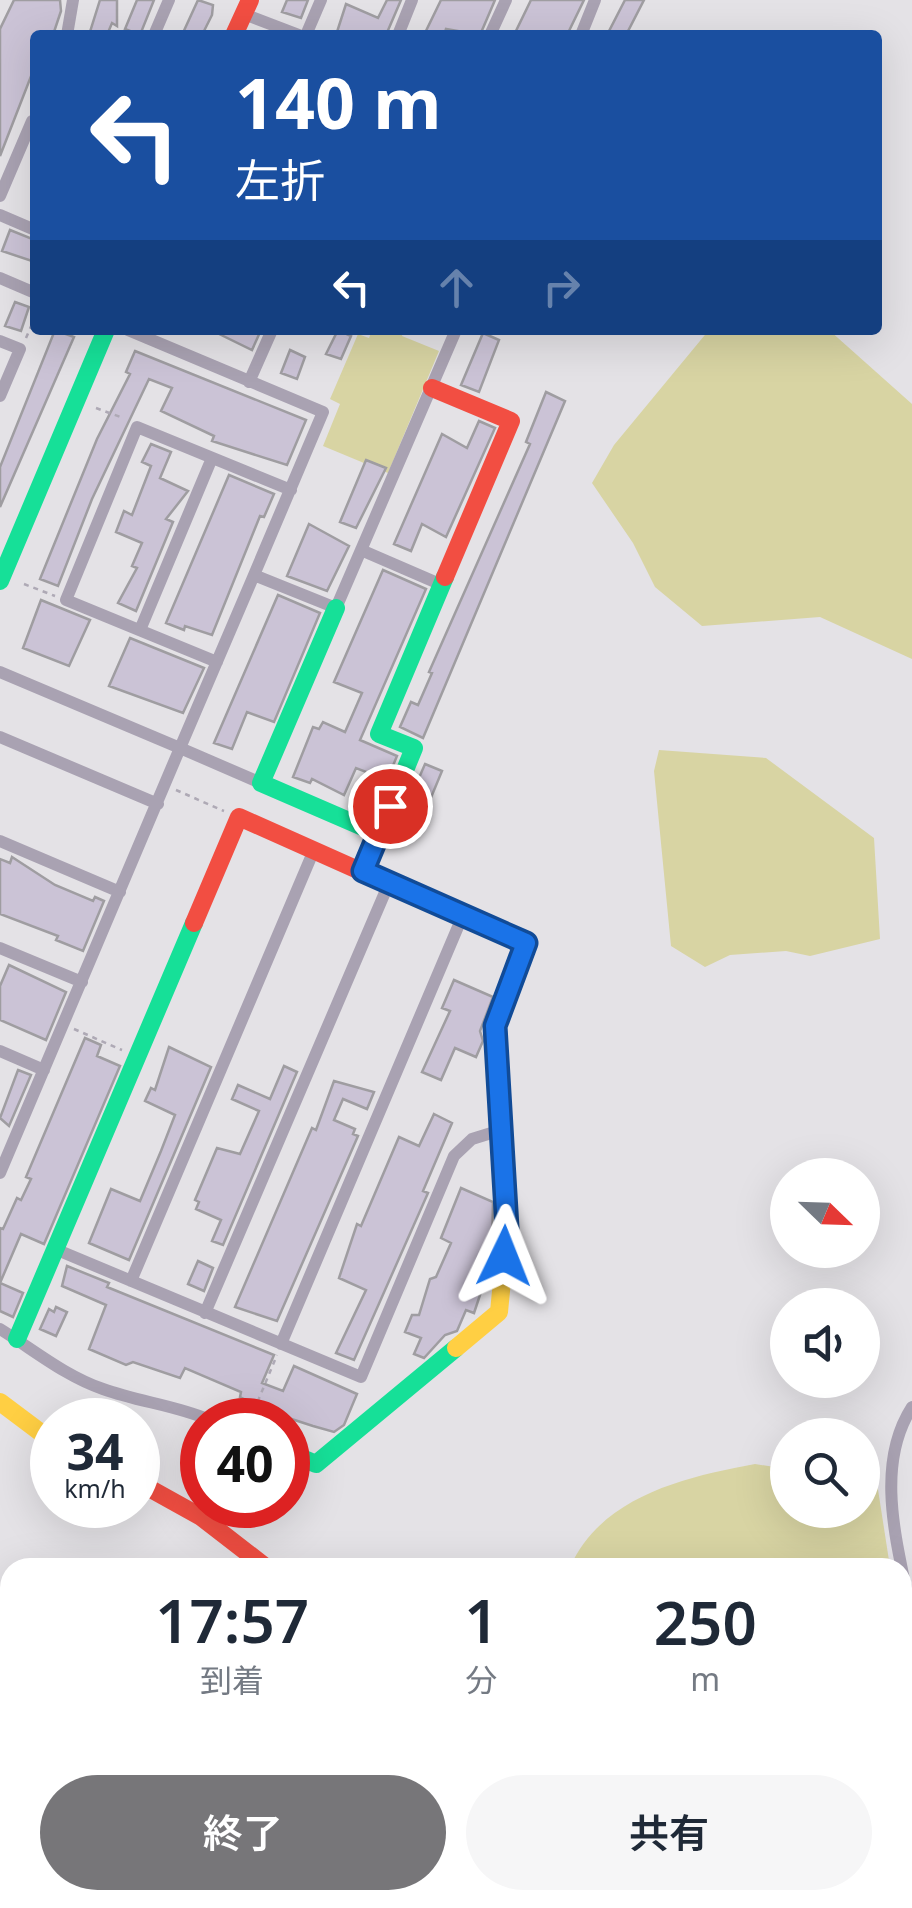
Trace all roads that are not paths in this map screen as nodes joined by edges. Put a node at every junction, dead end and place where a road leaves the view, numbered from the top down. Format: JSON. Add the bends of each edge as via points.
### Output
{"nodes":[{"id":1,"x":73,"y":0,"type":"edge"},
{"id":2,"x":168,"y":0,"type":"edge"},
{"id":3,"x":320,"y":0,"type":"edge"},
{"id":4,"x":412,"y":0,"type":"edge"},
{"id":5,"x":506,"y":0,"type":"edge"},
{"id":6,"x":595,"y":0,"type":"edge"},
{"id":7,"x":247,"y":7,"type":"edge"},
{"id":8,"x":68,"y":30,"type":"edge"},
{"id":9,"x":156,"y":30,"type":"edge"},
{"id":10,"x":236,"y":30,"type":"edge"},
{"id":11,"x":292,"y":30,"type":"edge"},
{"id":12,"x":305,"y":30,"type":"edge"},
{"id":13,"x":400,"y":30,"type":"edge"},
{"id":14,"x":492,"y":30,"type":"edge"},
{"id":15,"x":582,"y":30,"type":"edge"},
{"id":16,"x":30,"y":126,"type":"edge"},
{"id":17,"x":0,"y":196,"type":"edge"},
{"id":18,"x":0,"y":215,"type":"edge"},
{"id":19,"x":30,"y":228,"type":"edge"},
{"id":20,"x":0,"y":278,"type":"edge"},
{"id":21,"x":30,"y":290,"type":"edge"},
{"id":22,"x":104,"y":335,"type":"edge"},
{"id":23,"x":140,"y":335,"type":"edge"},
{"id":24,"x":270,"y":335,"type":"edge"},
{"id":25,"x":454,"y":335,"type":"edge"},
{"id":26,"x":0,"y":340,"type":"edge"},
{"id":27,"x":250,"y":382,"type":"junction"},
{"id":28,"x":432,"y":388,"type":"junction"},
{"id":29,"x":0,"y":396,"type":"edge"},
{"id":30,"x":212,"y":458,"type":"junction"},
{"id":31,"x":290,"y":490,"type":"junction"},
{"id":32,"x":361,"y":550,"type":"junction"},
{"id":33,"x":254,"y":575,"type":"junction"},
{"id":34,"x":0,"y":581,"type":"edge"},
{"id":35,"x":442,"y":585,"type":"junction"},
{"id":36,"x":336,"y":608,"type":"junction"},
{"id":37,"x":140,"y":630,"type":"junction"},
{"id":38,"x":218,"y":662,"type":"junction"},
{"id":39,"x":0,"y":672,"type":"edge"},
{"id":40,"x":0,"y":736,"type":"edge"},
{"id":41,"x":180,"y":748,"type":"junction"},
{"id":42,"x":261,"y":782,"type":"junction"},
{"id":43,"x":158,"y":804,"type":"junction"},
{"id":44,"x":379,"y":834,"type":"junction"},
{"id":45,"x":0,"y":841,"type":"edge"},
{"id":46,"x":314,"y":850,"type":"junction"},
{"id":47,"x":363,"y":871,"type":"junction"},
{"id":48,"x":389,"y":883,"type":"junction"},
{"id":49,"x":120,"y":892,"type":"junction"},
{"id":50,"x":463,"y":915,"type":"junction"},
{"id":51,"x":0,"y":948,"type":"edge"},
{"id":52,"x":82,"y":982,"type":"junction"},
{"id":53,"x":0,"y":1052,"type":"edge"},
{"id":54,"x":44,"y":1070,"type":"junction"},
{"id":55,"x":500,"y":1130,"type":"junction"},
{"id":56,"x":2,"y":1165,"type":"edge"},
{"id":57,"x":55,"y":1249,"type":"junction"},
{"id":58,"x":130,"y":1281,"type":"junction"},
{"id":59,"x":206,"y":1312,"type":"junction"},
{"id":60,"x":8,"y":1334,"type":"edge"},
{"id":61,"x":281,"y":1344,"type":"junction"},
{"id":62,"x":0,"y":1402,"type":"edge"},
{"id":63,"x":180,"y":1407,"type":"edge"},
{"id":64,"x":912,"y":1407,"type":"edge"},
{"id":65,"x":30,"y":1424,"type":"edge"},
{"id":66,"x":310,"y":1461,"type":"edge"},
{"id":67,"x":160,"y":1494,"type":"edge"},
{"id":68,"x":254,"y":1558,"type":"edge"},
{"id":69,"x":901,"y":1558,"type":"edge"}],
"edges":[{"from":1,"to":8,"type":"street"},
{"from":2,"to":9,"type":"street"},
{"from":3,"to":12,"type":"street"},
{"from":4,"to":13,"type":"street"},
{"from":5,"to":14,"type":"street"},
{"from":6,"to":15,"type":"street"},
{"from":7,"to":10,"type":"street"},
{"from":7,"to":11,"type":"street"},
{"from":16,"to":17,"type":"street"},
{"from":18,"to":19,"type":"street"},
{"from":20,"to":21,"type":"street"},
{"from":22,"to":34,"type":"street"},
{"from":23,"to":27,"type":"street"},
{"from":24,"to":27,"type":"street"},
{"from":25,"to":28,"type":"street"},
{"from":26,"to":29,"type":"street","via":[[20,349]]},
{"from":27,"to":31,"type":"street","via":[[324,412]]},
{"from":28,"to":32,"type":"street"},
{"from":28,"to":35,"type":"street","via":[[511,421]]},
{"from":30,"to":31,"type":"street"},
{"from":30,"to":37,"type":"street"},
{"from":30,"to":37,"type":"street","via":[[137,427],[66,600]]},
{"from":31,"to":33,"type":"street"},
{"from":32,"to":35,"type":"street"},
{"from":32,"to":36,"type":"street"},
{"from":33,"to":36,"type":"street"},
{"from":33,"to":38,"type":"street"},
{"from":35,"to":44,"type":"street","via":[[380,734],[414,748]]},
{"from":36,"to":42,"type":"street"},
{"from":37,"to":38,"type":"street"},
{"from":38,"to":41,"type":"street"},
{"from":39,"to":41,"type":"street"},
{"from":40,"to":43,"type":"street"},
{"from":41,"to":42,"type":"street"},
{"from":41,"to":43,"type":"street"},
{"from":42,"to":44,"type":"street"},
{"from":43,"to":49,"type":"street"},
{"from":44,"to":47,"type":"street"},
{"from":45,"to":49,"type":"street"},
{"from":46,"to":47,"type":"street"},
{"from":46,"to":57,"type":"street","via":[[239,817]]},
{"from":46,"to":58,"type":"street"},
{"from":47,"to":48,"type":"street"},
{"from":48,"to":50,"type":"street"},
{"from":48,"to":59,"type":"street"},
{"from":49,"to":52,"type":"street"},
{"from":50,"to":55,"type":"street","via":[[526,943],[495,1026]]},
{"from":50,"to":61,"type":"street"},
{"from":51,"to":52,"type":"street"},
{"from":52,"to":54,"type":"street"},
{"from":53,"to":54,"type":"street"},
{"from":54,"to":56,"type":"street"},
{"from":55,"to":61,"type":"street","via":[[472,1139],[454,1156],[361,1378]]},
{"from":55,"to":66,"type":"street","via":[[507,1228],[499,1312],[316,1464]]},
{"from":57,"to":58,"type":"street"},
{"from":57,"to":60,"type":"street"},
{"from":58,"to":59,"type":"street"},
{"from":59,"to":61,"type":"street"},
{"from":60,"to":63,"type":"street","via":[[105,1390]]},
{"from":62,"to":65,"type":"street"},
{"from":64,"to":69,"type":"street","via":[[892,1467]]},
{"from":67,"to":68,"type":"street"}]}
